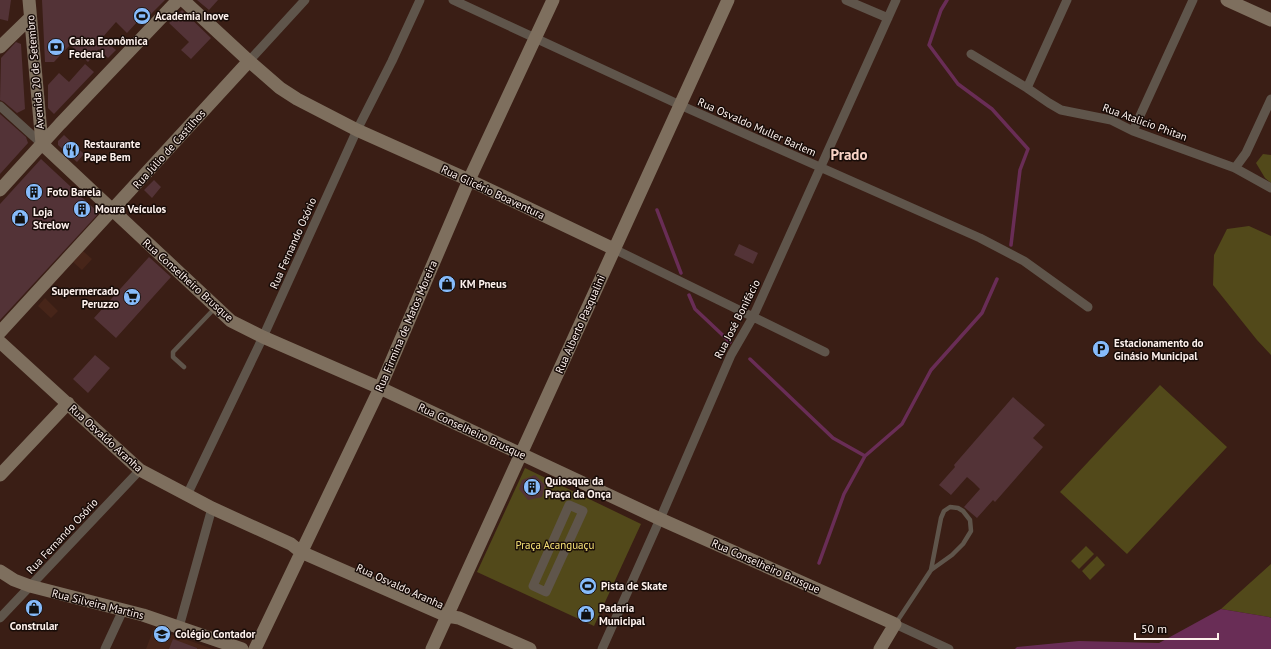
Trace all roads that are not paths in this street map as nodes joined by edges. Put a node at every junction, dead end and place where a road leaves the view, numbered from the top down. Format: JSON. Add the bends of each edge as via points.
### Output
{"nodes":[{"id":1,"x":29,"y":0,"type":"edge"},
{"id":2,"x":178,"y":0,"type":"edge"},
{"id":3,"x":183,"y":0,"type":"edge"},
{"id":4,"x":305,"y":0,"type":"edge"},
{"id":5,"x":420,"y":0,"type":"edge"},
{"id":6,"x":453,"y":0,"type":"edge"},
{"id":7,"x":553,"y":0,"type":"edge"},
{"id":8,"x":728,"y":0,"type":"edge"},
{"id":9,"x":846,"y":0,"type":"edge"},
{"id":10,"x":896,"y":0,"type":"edge"},
{"id":11,"x":1067,"y":0,"type":"edge"},
{"id":12,"x":1193,"y":0,"type":"edge"},
{"id":13,"x":1227,"y":0,"type":"edge"},
{"id":14,"x":30,"y":18,"type":"junction"},
{"id":15,"x":888,"y":18,"type":"junction"},
{"id":16,"x":1271,"y":20,"type":"edge"},
{"id":17,"x":535,"y":37,"type":"junction"},
{"id":18,"x":0,"y":47,"type":"edge"},
{"id":19,"x":971,"y":54,"type":"dead end"},
{"id":20,"x":249,"y":62,"type":"junction"},
{"id":21,"x":1027,"y":88,"type":"junction"},
{"id":22,"x":1271,"y":99,"type":"edge"},
{"id":23,"x":0,"y":106,"type":"edge"},
{"id":24,"x":680,"y":106,"type":"junction"},
{"id":25,"x":357,"y":130,"type":"junction"},
{"id":26,"x":1133,"y":131,"type":"junction"},
{"id":27,"x":42,"y":144,"type":"junction"},
{"id":28,"x":821,"y":168,"type":"junction"},
{"id":29,"x":1235,"y":168,"type":"junction"},
{"id":30,"x":469,"y":180,"type":"junction"},
{"id":31,"x":1271,"y":188,"type":"edge"},
{"id":32,"x":0,"y":190,"type":"edge"},
{"id":33,"x":113,"y":210,"type":"junction"},
{"id":34,"x":614,"y":249,"type":"junction"},
{"id":35,"x":216,"y":307,"type":"junction"},
{"id":36,"x":1088,"y":307,"type":"dead end"},
{"id":37,"x":753,"y":317,"type":"junction"},
{"id":38,"x":0,"y":332,"type":"edge"},
{"id":39,"x":263,"y":336,"type":"junction"},
{"id":40,"x":0,"y":342,"type":"edge"},
{"id":41,"x":825,"y":352,"type":"dead end"},
{"id":42,"x":184,"y":367,"type":"dead end"},
{"id":43,"x":380,"y":388,"type":"junction"},
{"id":44,"x":68,"y":403,"type":"junction"},
{"id":45,"x":522,"y":453,"type":"junction"},
{"id":46,"x":140,"y":470,"type":"junction"},
{"id":47,"x":0,"y":475,"type":"edge"},
{"id":48,"x":187,"y":495,"type":"junction"},
{"id":49,"x":212,"y":508,"type":"junction"},
{"id":50,"x":660,"y":519,"type":"junction"},
{"id":51,"x":558,"y":531,"type":"junction"},
{"id":52,"x":571,"y":537,"type":"junction"},
{"id":53,"x":299,"y":547,"type":"junction"},
{"id":54,"x":550,"y":547,"type":"junction"},
{"id":55,"x":564,"y":553,"type":"junction"},
{"id":56,"x":931,"y":570,"type":"junction"},
{"id":57,"x":0,"y":571,"type":"edge"},
{"id":58,"x":30,"y":586,"type":"junction"},
{"id":59,"x":123,"y":610,"type":"junction"},
{"id":60,"x":453,"y":614,"type":"junction"},
{"id":61,"x":0,"y":618,"type":"edge"},
{"id":62,"x":895,"y":624,"type":"junction"},
{"id":63,"x":179,"y":627,"type":"junction"},
{"id":64,"x":105,"y":649,"type":"edge"},
{"id":65,"x":242,"y":649,"type":"edge"},
{"id":66,"x":255,"y":649,"type":"edge"},
{"id":67,"x":432,"y":649,"type":"edge"},
{"id":68,"x":530,"y":649,"type":"edge"},
{"id":69,"x":602,"y":649,"type":"edge"},
{"id":70,"x":880,"y":649,"type":"edge"},
{"id":71,"x":949,"y":649,"type":"edge"}],
"edges":[{"from":1,"to":14,"type":"street","name":"Avenida 20 de Setembro"},
{"from":2,"to":27,"type":"street"},
{"from":3,"to":20,"type":"street","name":"Rua Glicério Boaventura"},
{"from":4,"to":20,"type":"street","name":"Rua Júlio de Castilhos"},
{"from":5,"to":25,"type":"street","name":"Rua Fernando Osório"},
{"from":6,"to":17,"type":"street","name":"Rua Osvaldo Muller Barlem"},
{"from":7,"to":17,"type":"street","name":"Rua Firmina de Matos Moreira"},
{"from":8,"to":24,"type":"street","name":"Rua Alberto Pasqualini"},
{"from":9,"to":15,"type":"street"},
{"from":10,"to":15,"type":"street","name":"Rua José Bonifácio"},
{"from":11,"to":21,"type":"street"},
{"from":12,"to":26,"type":"street"},
{"from":13,"to":16,"type":"street"},
{"from":14,"to":18,"type":"street"},
{"from":14,"to":27,"type":"street","name":"Avenida 20 de Setembro"},
{"from":15,"to":28,"type":"street","name":"Rua José Bonifácio"},
{"from":17,"to":24,"type":"street","name":"Rua Osvaldo Muller Barlem"},
{"from":17,"to":30,"type":"street","name":"Rua Firmina de Matos Moreira"},
{"from":19,"to":21,"type":"street","name":"Rua Atalicio Phitan"},
{"from":20,"to":25,"type":"street","name":"Rua Glicério Boaventura","via":[[297,100]]},
{"from":20,"to":33,"type":"street","name":"Rua Júlio de Castilhos"},
{"from":21,"to":26,"type":"street","name":"Rua Atalicio Phitan","via":[[1061,110],[1111,120]]},
{"from":22,"to":29,"type":"street","via":[[1246,153]]},
{"from":23,"to":27,"type":"street"},
{"from":24,"to":28,"type":"street","name":"Rua Osvaldo Muller Barlem"},
{"from":24,"to":34,"type":"street","name":"Rua Alberto Pasqualini"},
{"from":25,"to":30,"type":"street","name":"Rua Glicério Boaventura"},
{"from":25,"to":39,"type":"street","name":"Rua Fernando Osório"},
{"from":26,"to":29,"type":"street","name":"Rua Atalicio Phitan"},
{"from":27,"to":32,"type":"street"},
{"from":27,"to":33,"type":"street","name":"Rua Conselheiro Brusque"},
{"from":28,"to":36,"type":"street","name":"Rua Osvaldo Muller Barlem","via":[[980,238],[1024,261]]},
{"from":28,"to":37,"type":"street","name":"Rua José Bonifácio"},
{"from":29,"to":31,"type":"street","name":"Rua Atalicio Phitan"},
{"from":30,"to":34,"type":"street","name":"Rua Glicério Boaventura"},
{"from":30,"to":43,"type":"street","name":"Rua Firmina de Matos Moreira"},
{"from":33,"to":35,"type":"street","name":"Rua Conselheiro Brusque"},
{"from":33,"to":38,"type":"street","name":"Rua Júlio de Castilhos"},
{"from":34,"to":37,"type":"street","name":"Rua Glicério Boaventura"},
{"from":34,"to":45,"type":"street","name":"Rua Alberto Pasqualini"},
{"from":35,"to":39,"type":"street","name":"Rua Conselheiro Brusque","via":[[231,321]]},
{"from":35,"to":42,"type":"lane","via":[[173,352],[173,357]]},
{"from":37,"to":41,"type":"street","name":"Rua Glicério Boaventura"},
{"from":37,"to":50,"type":"street","name":"Rua José Bonifácio","via":[[731,355]]},
{"from":39,"to":43,"type":"street","name":"Rua Conselheiro Brusque"},
{"from":39,"to":48,"type":"street","name":"Rua Fernando Osório"},
{"from":40,"to":44,"type":"street","name":"Rua Osvaldo Aranha"},
{"from":43,"to":45,"type":"street","name":"Rua Conselheiro Brusque"},
{"from":43,"to":53,"type":"street","name":"Rua Firmina de Matos Moreira"},
{"from":44,"to":46,"type":"street","name":"Rua Osvaldo Aranha"},
{"from":44,"to":47,"type":"street"},
{"from":45,"to":50,"type":"street","name":"Rua Conselheiro Brusque"},
{"from":45,"to":60,"type":"street","name":"Rua Alberto Pasqualini"},
{"from":46,"to":48,"type":"street","name":"Rua Osvaldo Aranha"},
{"from":46,"to":58,"type":"street","name":"Rua Fernando Osório"},
{"from":48,"to":49,"type":"street","name":"Rua Osvaldo Aranha"},
{"from":49,"to":53,"type":"street","name":"Rua Osvaldo Aranha"},
{"from":49,"to":63,"type":"street"},
{"from":50,"to":62,"type":"street","name":"Rua Conselheiro Brusque"},
{"from":50,"to":69,"type":"street","name":"Rua José Bonifácio"},
{"from":51,"to":52,"type":"street"},
{"from":51,"to":52,"type":"street","via":[[570,505],[583,511]]},
{"from":51,"to":54,"type":"street"},
{"from":52,"to":55,"type":"street"},
{"from":53,"to":60,"type":"street","name":"Rua Osvaldo Aranha"},
{"from":53,"to":66,"type":"street","name":"Rua Firmina de Matos Moreira"},
{"from":54,"to":55,"type":"street"},
{"from":54,"to":55,"type":"street","via":[[533,586],[546,592]]},
{"from":56,"to":56,"type":"lane","via":[[952,555],[971,531],[970,520],[958,508],[950,507],[944,511]]},
{"from":56,"to":62,"type":"lane"},
{"from":57,"to":58,"type":"street","name":"Rua Silveira Martins"},
{"from":58,"to":59,"type":"street","name":"Rua Silveira Martins"},
{"from":58,"to":61,"type":"street","name":"Rua Fernando Osório"},
{"from":59,"to":63,"type":"street","name":"Rua Silveira Martins"},
{"from":59,"to":64,"type":"street"},
{"from":60,"to":67,"type":"street","name":"Rua Alberto Pasqualini"},
{"from":60,"to":68,"type":"street","name":"Rua Osvaldo Aranha"},
{"from":62,"to":70,"type":"street"},
{"from":62,"to":71,"type":"street","name":"Rua Conselheiro Brusque"},
{"from":63,"to":65,"type":"street","name":"Rua Silveira Martins"}]}
